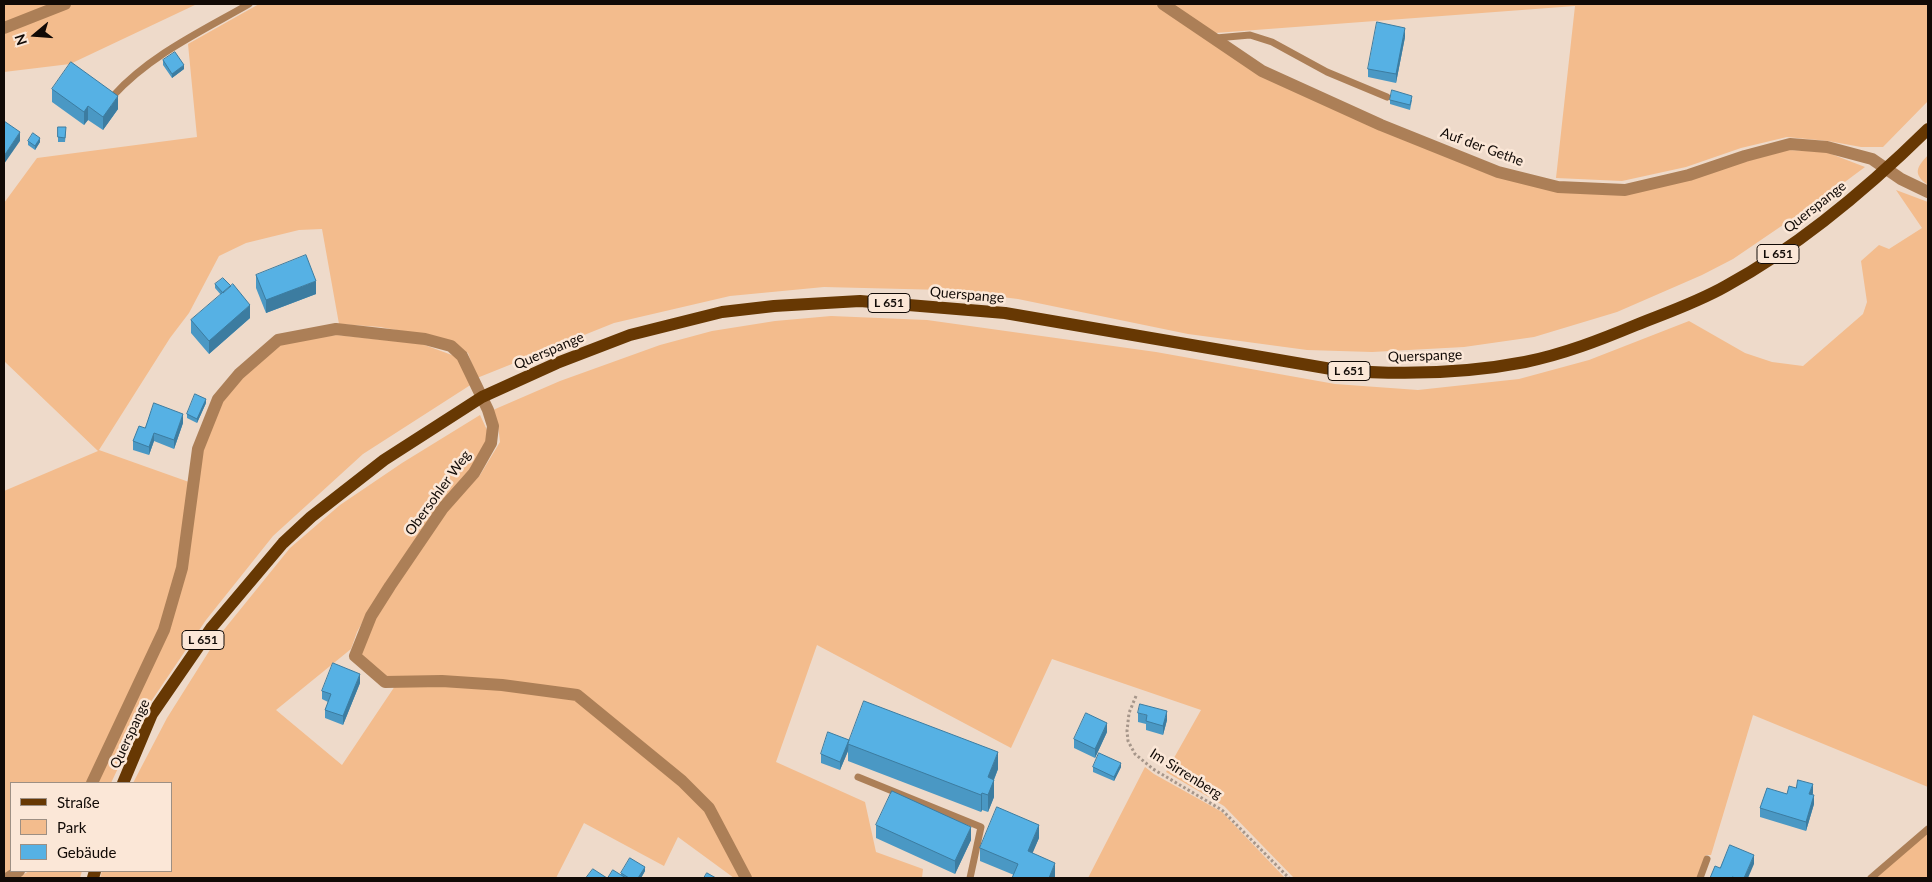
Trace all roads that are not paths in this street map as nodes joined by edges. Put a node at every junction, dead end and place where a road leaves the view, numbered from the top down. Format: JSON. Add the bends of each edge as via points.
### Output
{"nodes":[{"id":1,"x":65,"y":4,"type":"edge"},
{"id":2,"x":249,"y":4,"type":"edge"},
{"id":3,"x":1163,"y":4,"type":"edge"},
{"id":4,"x":4,"y":28,"type":"edge"},
{"id":5,"x":1214,"y":38,"type":"junction"},
{"id":6,"x":113,"y":96,"type":"edge"},
{"id":7,"x":1387,"y":97,"type":"dead end"},
{"id":8,"x":1928,"y":129,"type":"edge"},
{"id":9,"x":1887,"y":169,"type":"junction"},
{"id":10,"x":1928,"y":192,"type":"edge"},
{"id":11,"x":482,"y":397,"type":"junction"},
{"id":12,"x":858,"y":777,"type":"dead end"},
{"id":13,"x":92,"y":782,"type":"edge"},
{"id":14,"x":123,"y":782,"type":"edge"},
{"id":15,"x":1928,"y":829,"type":"edge"},
{"id":16,"x":1708,"y":859,"type":"dead end"},
{"id":17,"x":746,"y":878,"type":"edge"},
{"id":18,"x":970,"y":878,"type":"edge"},
{"id":19,"x":1700,"y":878,"type":"edge"},
{"id":20,"x":1871,"y":878,"type":"edge"}],
"edges":[{"from":1,"to":4,"type":"street"},
{"from":2,"to":6,"type":"lane","via":[[146,66]]},
{"from":3,"to":5,"type":"street","name":"Auf der Gethe"},
{"from":5,"to":7,"type":"lane","via":[[1250,35],[1272,42],[1327,72]]},
{"from":5,"to":9,"type":"street","name":"Auf der Gethe","via":[[1262,71],[1381,125],[1498,172],[1558,187],[1625,190],[1689,175],[1790,144],[1828,146],[1872,158]]},
{"from":8,"to":9,"type":"main road","name":"Querspange","number":"L 651"},
{"from":9,"to":10,"type":"street","name":"Auf der Gethe"},
{"from":9,"to":11,"type":"main road","name":"Querspange","number":"L 651","via":[[1792,244],[1726,287],[1581,347],[1511,364],[1437,372],[1337,370],[1005,313],[860,301],[722,312],[672,324],[630,335],[557,363]]},
{"from":11,"to":13,"type":"street","name":"Obersohler Weg","via":[[462,356],[451,346],[425,339],[336,329],[278,340],[239,374],[218,399],[198,450],[182,568],[164,630]]},
{"from":11,"to":14,"type":"main road","name":"Querspange","number":"L 651","via":[[384,460],[283,543],[212,627],[152,714]]},
{"from":11,"to":17,"type":"street","name":"Obersohler Weg","via":[[493,426],[491,442],[474,473],[443,508],[371,616],[355,656],[386,682],[502,685],[577,695],[682,781],[709,808]]},
{"from":12,"to":18,"type":"lane","via":[[981,827]]},
{"from":15,"to":20,"type":"lane"},
{"from":16,"to":19,"type":"lane"}]}
